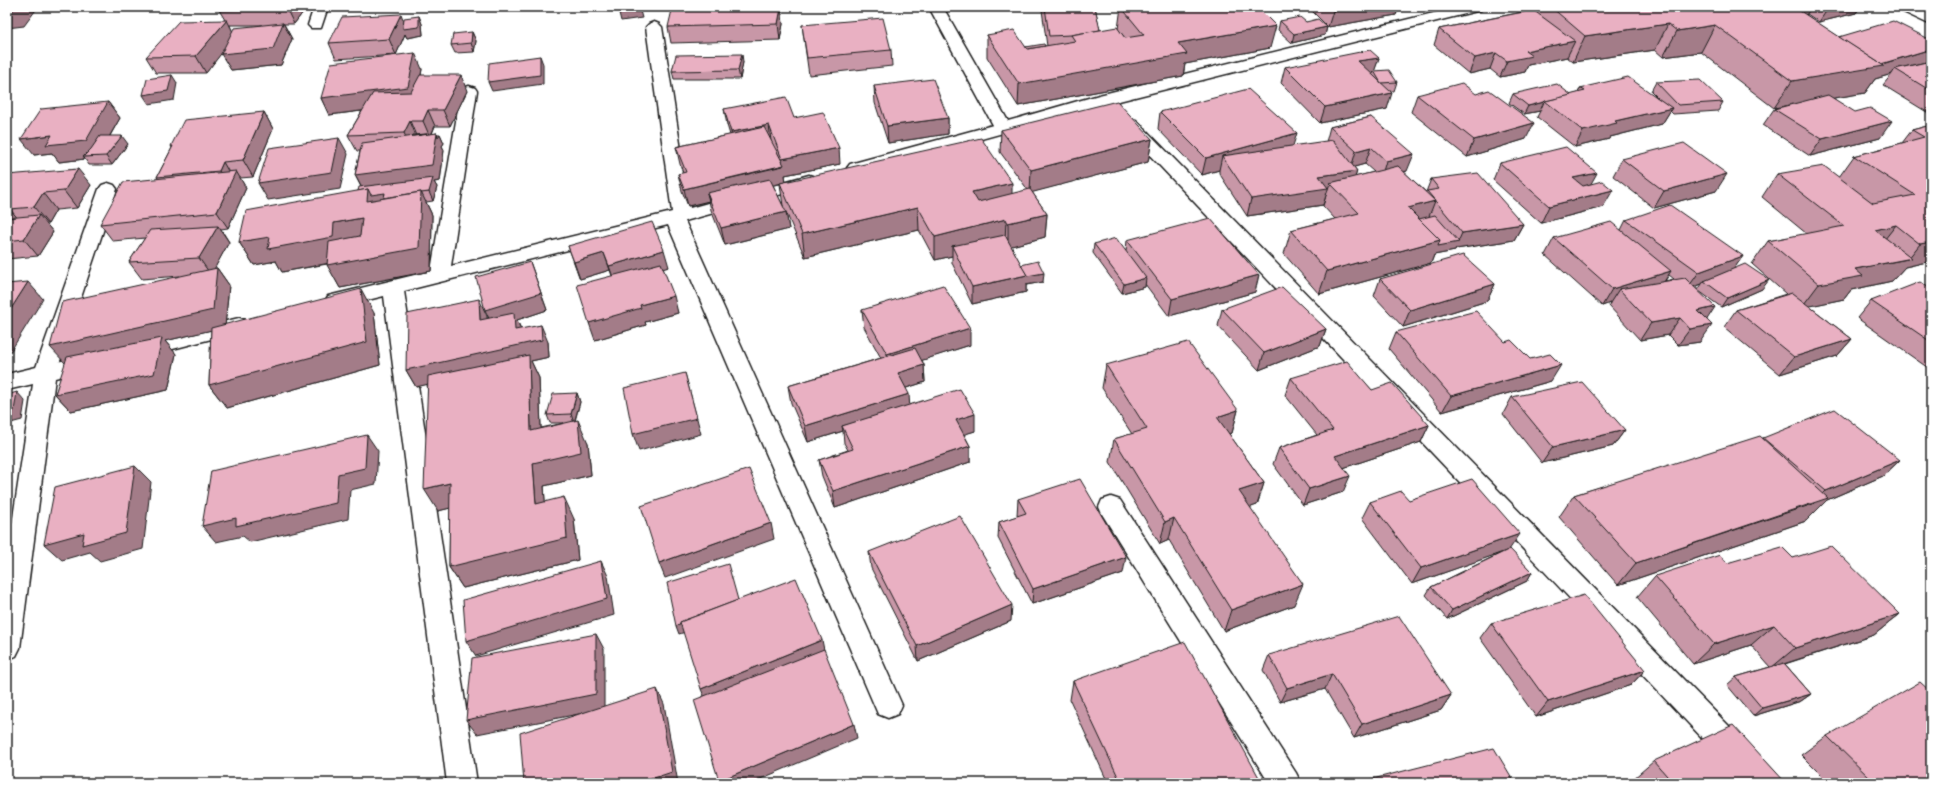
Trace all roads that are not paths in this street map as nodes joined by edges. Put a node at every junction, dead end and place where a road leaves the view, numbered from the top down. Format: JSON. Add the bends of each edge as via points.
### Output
{"nodes":[{"id":1,"x":321,"y":7,"type":"edge"},
{"id":2,"x":1476,"y":7,"type":"edge"},
{"id":3,"x":1904,"y":7,"type":"edge"},
{"id":4,"x":937,"y":9,"type":"dead end"},
{"id":5,"x":1931,"y":20,"type":"edge"},
{"id":6,"x":316,"y":25,"type":"dead end"},
{"id":7,"x":654,"y":27,"type":"dead end"},
{"id":8,"x":469,"y":91,"type":"dead end"},
{"id":9,"x":1105,"y":99,"type":"junction"},
{"id":10,"x":1003,"y":127,"type":"junction"},
{"id":11,"x":108,"y":189,"type":"dead end"},
{"id":12,"x":678,"y":217,"type":"junction"},
{"id":13,"x":440,"y":275,"type":"junction"},
{"id":14,"x":393,"y":287,"type":"junction"},
{"id":15,"x":316,"y":306,"type":"edge"},
{"id":16,"x":254,"y":321,"type":"edge"},
{"id":17,"x":45,"y":373,"type":"junction"},
{"id":18,"x":7,"y":382,"type":"edge"},
{"id":19,"x":1111,"y":507,"type":"dead end"},
{"id":20,"x":7,"y":648,"type":"edge"},
{"id":21,"x":888,"y":705,"type":"dead end"},
{"id":22,"x":462,"y":783,"type":"edge"},
{"id":23,"x":1286,"y":783,"type":"edge"},
{"id":24,"x":1765,"y":783,"type":"edge"}],
"edges":[{"from":1,"to":6,"type":"street"},
{"from":2,"to":9,"type":"street"},
{"from":3,"to":5,"type":"street"},
{"from":4,"to":10,"type":"street"},
{"from":7,"to":12,"type":"street"},
{"from":8,"to":13,"type":"street"},
{"from":9,"to":10,"type":"street"},
{"from":9,"to":24,"type":"street"},
{"from":10,"to":12,"type":"street"},
{"from":11,"to":17,"type":"street"},
{"from":12,"to":13,"type":"street"},
{"from":12,"to":21,"type":"street"},
{"from":13,"to":14,"type":"street"},
{"from":14,"to":15,"type":"street"},
{"from":14,"to":22,"type":"street"},
{"from":16,"to":17,"type":"street"},
{"from":17,"to":18,"type":"street"},
{"from":17,"to":20,"type":"street"},
{"from":19,"to":23,"type":"street"}]}
